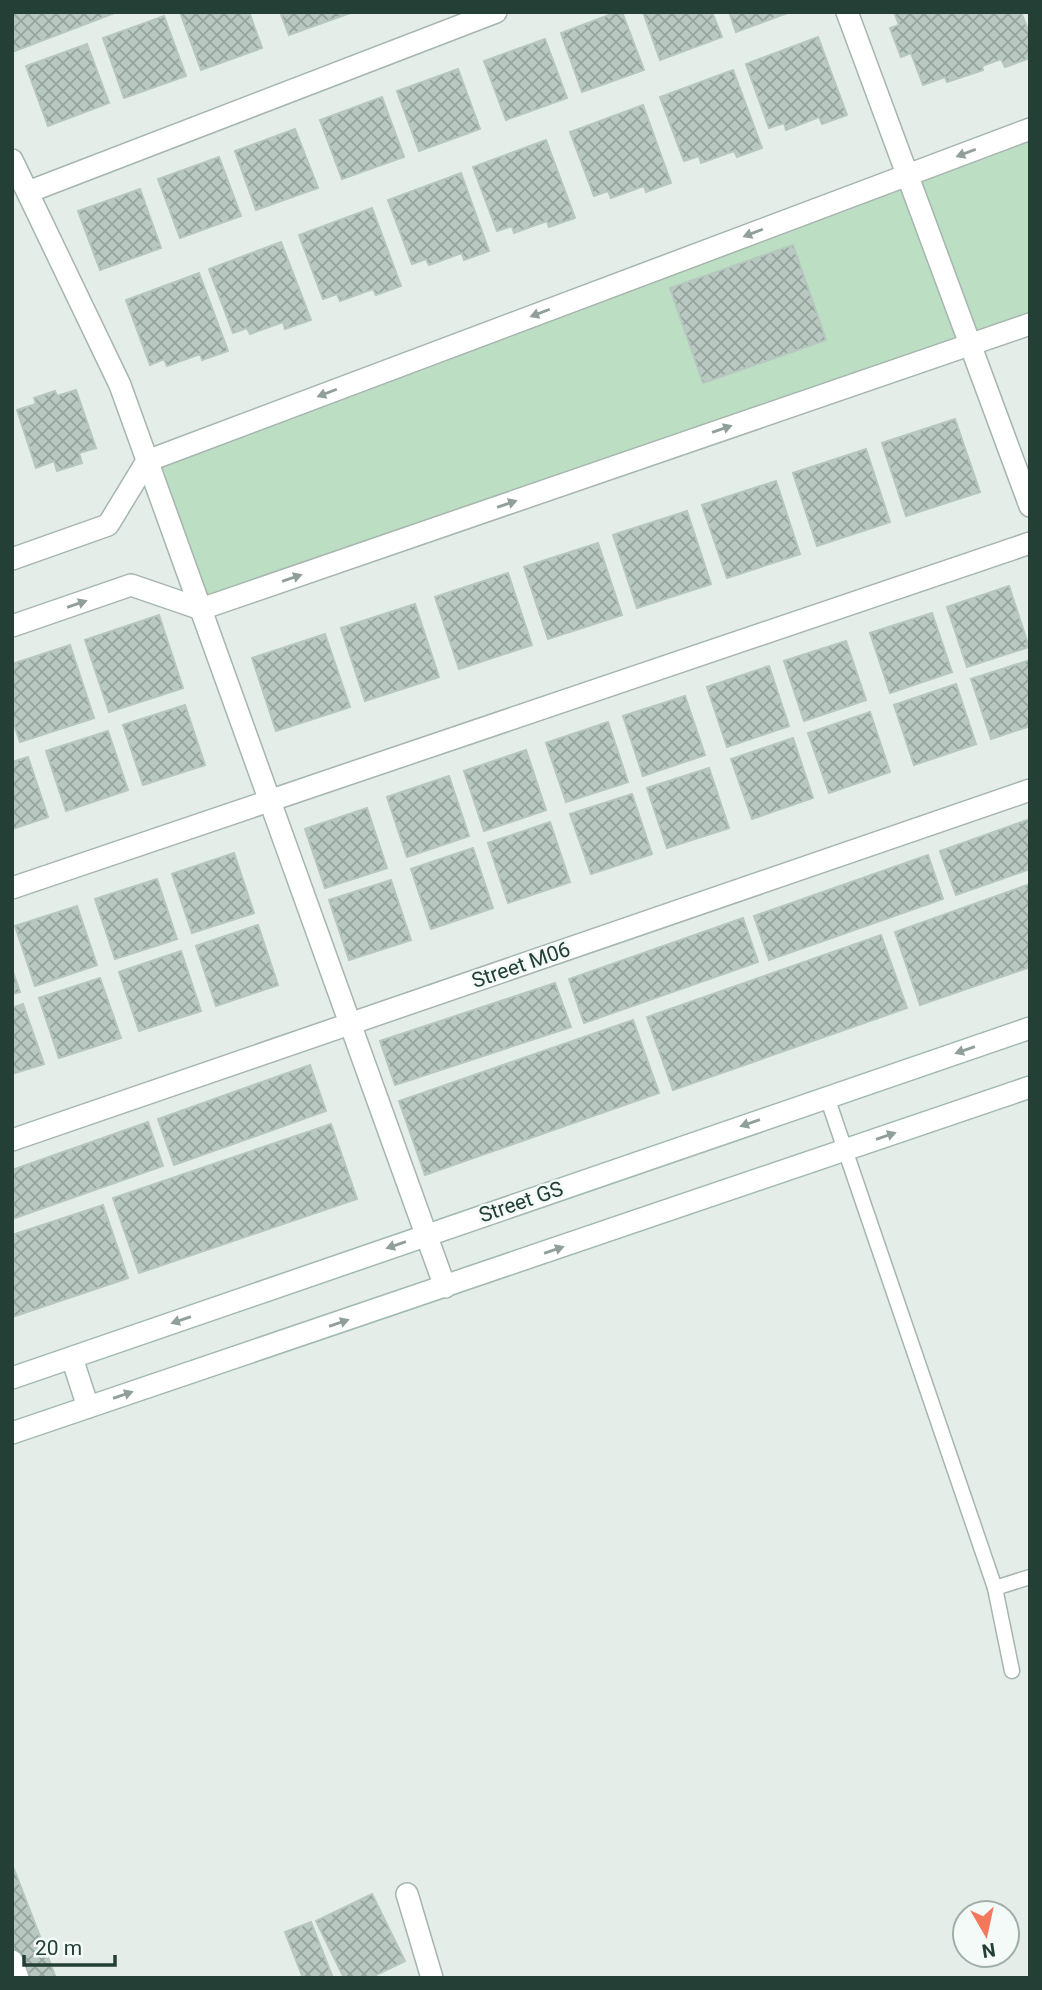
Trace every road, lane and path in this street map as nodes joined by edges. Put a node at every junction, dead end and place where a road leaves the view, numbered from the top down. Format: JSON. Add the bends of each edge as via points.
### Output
{"nodes":[{"id":1,"x":496,"y":12,"type":"edge"},
{"id":2,"x":847,"y":12,"type":"edge"},
{"id":3,"x":1030,"y":129,"type":"edge"},
{"id":4,"x":12,"y":160,"type":"edge"},
{"id":5,"x":907,"y":175,"type":"junction"},
{"id":6,"x":28,"y":192,"type":"junction"},
{"id":7,"x":1030,"y":324,"type":"edge"},
{"id":8,"x":969,"y":344,"type":"junction"},
{"id":9,"x":147,"y":461,"type":"junction"},
{"id":10,"x":1030,"y":506,"type":"edge"},
{"id":11,"x":1030,"y":543,"type":"edge"},
{"id":12,"x":12,"y":559,"type":"edge"},
{"id":13,"x":201,"y":609,"type":"junction"},
{"id":14,"x":12,"y":626,"type":"edge"},
{"id":15,"x":1030,"y":790,"type":"edge"},
{"id":16,"x":270,"y":801,"type":"junction"},
{"id":17,"x":12,"y":888,"type":"edge"},
{"id":18,"x":349,"y":1024,"type":"junction"},
{"id":19,"x":1030,"y":1028,"type":"edge"},
{"id":20,"x":1030,"y":1087,"type":"edge"},
{"id":21,"x":827,"y":1097,"type":"junction"},
{"id":22,"x":12,"y":1140,"type":"edge"},
{"id":23,"x":844,"y":1150,"type":"junction"},
{"id":24,"x":425,"y":1234,"type":"junction"},
{"id":25,"x":445,"y":1287,"type":"junction"},
{"id":26,"x":72,"y":1358,"type":"junction"},
{"id":27,"x":12,"y":1378,"type":"edge"},
{"id":28,"x":88,"y":1407,"type":"junction"},
{"id":29,"x":12,"y":1433,"type":"edge"},
{"id":30,"x":1030,"y":1577,"type":"edge"},
{"id":31,"x":996,"y":1588,"type":"junction"},
{"id":32,"x":1012,"y":1671,"type":"dead end"},
{"id":33,"x":407,"y":1894,"type":"dead end"},
{"id":34,"x":12,"y":1961,"type":"edge"},
{"id":35,"x":18,"y":1978,"type":"edge"},
{"id":36,"x":432,"y":1978,"type":"edge"}],
"edges":[{"from":1,"to":6,"type":"street"},
{"from":2,"to":5,"type":"street"},
{"from":3,"to":5,"type":"street","one_way":true},
{"from":4,"to":6,"type":"street"},
{"from":5,"to":8,"type":"street"},
{"from":5,"to":9,"type":"street","one_way":true},
{"from":6,"to":9,"type":"street","via":[[120,385]]},
{"from":7,"to":8,"type":"street"},
{"from":8,"to":10,"type":"street"},
{"from":13,"to":8,"type":"street","one_way":true},
{"from":9,"to":12,"type":"street","via":[[108,525]]},
{"from":9,"to":13,"type":"street"},
{"from":11,"to":16,"type":"street"},
{"from":14,"to":13,"type":"street","one_way":true,"via":[[131,585]]},
{"from":13,"to":16,"type":"street"},
{"from":15,"to":18,"type":"street","name":"Street M06"},
{"from":16,"to":17,"type":"street"},
{"from":16,"to":18,"type":"street"},
{"from":18,"to":22,"type":"street","name":"Street M06"},
{"from":18,"to":24,"type":"street"},
{"from":19,"to":21,"type":"street","name":"Street GS","one_way":true},
{"from":23,"to":20,"type":"street","one_way":true},
{"from":21,"to":23,"type":"lane"},
{"from":21,"to":24,"type":"street","name":"Street GS","one_way":true},
{"from":25,"to":23,"type":"street","one_way":true},
{"from":23,"to":31,"type":"lane"},
{"from":24,"to":25,"type":"street"},
{"from":24,"to":26,"type":"street","name":"Street GS","one_way":true},
{"from":28,"to":25,"type":"street","one_way":true},
{"from":26,"to":27,"type":"street","name":"Street GS"},
{"from":26,"to":28,"type":"street"},
{"from":28,"to":29,"type":"street"},
{"from":30,"to":31,"type":"lane"},
{"from":31,"to":32,"type":"lane"},
{"from":33,"to":36,"type":"street"},
{"from":34,"to":35,"type":"street"}]}
